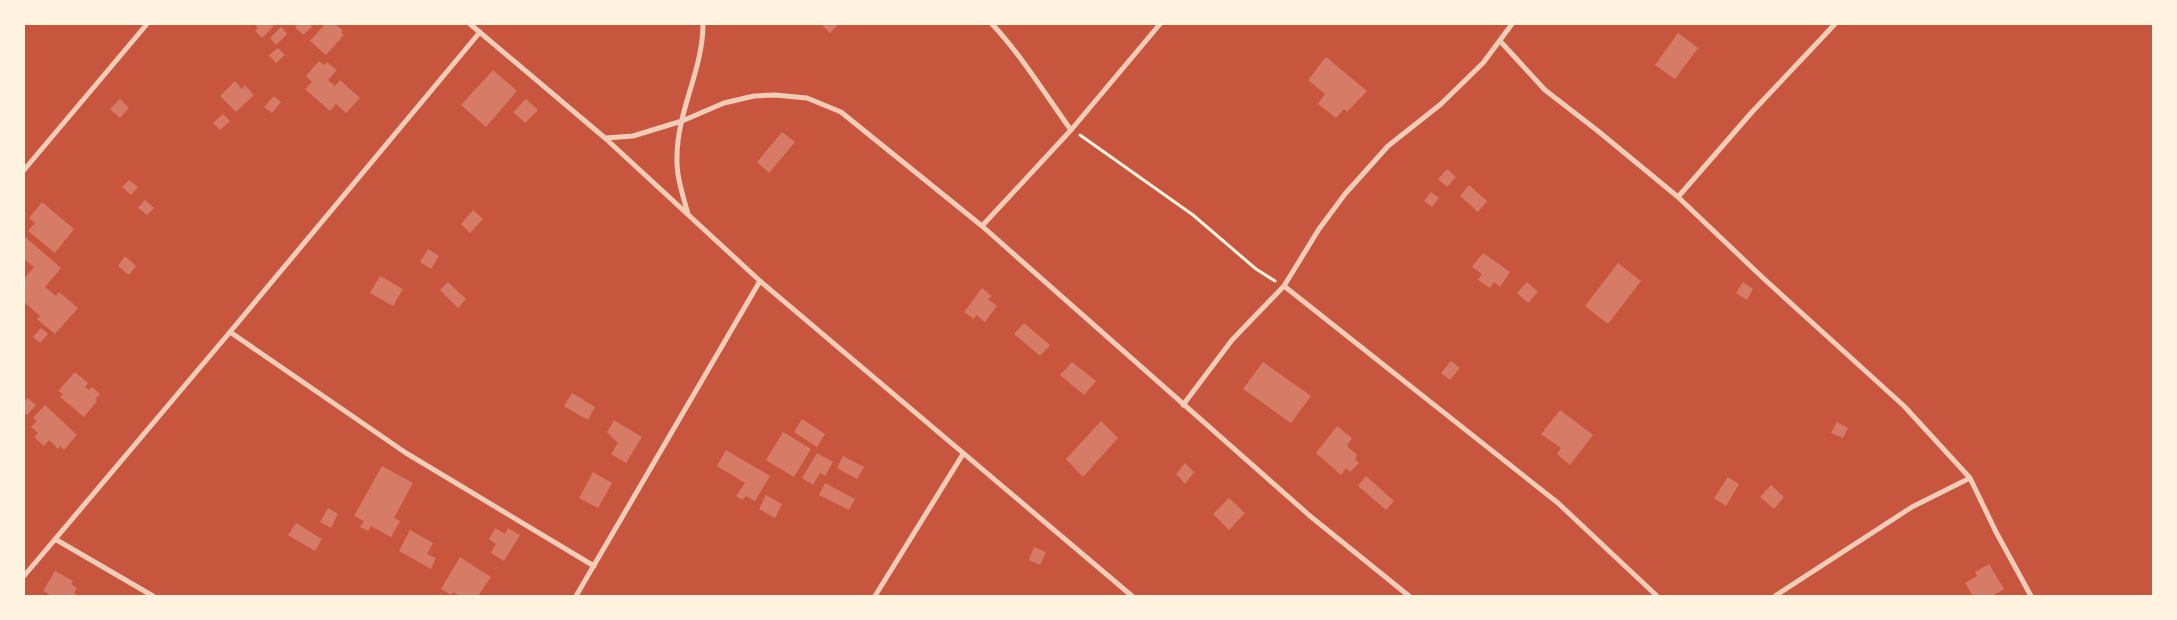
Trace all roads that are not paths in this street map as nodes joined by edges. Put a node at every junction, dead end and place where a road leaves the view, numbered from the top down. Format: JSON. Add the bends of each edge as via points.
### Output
{"nodes":[{"id":1,"x":147,"y":24,"type":"edge"},
{"id":2,"x":470,"y":24,"type":"edge"},
{"id":3,"x":703,"y":24,"type":"edge"},
{"id":4,"x":992,"y":24,"type":"edge"},
{"id":5,"x":1160,"y":24,"type":"edge"},
{"id":6,"x":1512,"y":24,"type":"edge"},
{"id":7,"x":1835,"y":24,"type":"edge"},
{"id":8,"x":480,"y":32,"type":"junction"},
{"id":9,"x":1500,"y":41,"type":"junction"},
{"id":10,"x":682,"y":121,"type":"junction"},
{"id":11,"x":1071,"y":130,"type":"junction"},
{"id":12,"x":605,"y":138,"type":"junction"},
{"id":13,"x":24,"y":170,"type":"edge"},
{"id":14,"x":1678,"y":197,"type":"junction"},
{"id":15,"x":688,"y":215,"type":"junction"},
{"id":16,"x":982,"y":226,"type":"junction"},
{"id":17,"x":760,"y":281,"type":"junction"},
{"id":18,"x":1284,"y":286,"type":"junction"},
{"id":19,"x":230,"y":332,"type":"junction"},
{"id":20,"x":1183,"y":405,"type":"junction"},
{"id":21,"x":963,"y":454,"type":"junction"},
{"id":22,"x":1970,"y":478,"type":"junction"},
{"id":23,"x":55,"y":539,"type":"junction"},
{"id":24,"x":594,"y":566,"type":"junction"},
{"id":25,"x":24,"y":576,"type":"edge"},
{"id":26,"x":153,"y":596,"type":"edge"},
{"id":27,"x":576,"y":596,"type":"edge"},
{"id":28,"x":875,"y":596,"type":"edge"},
{"id":29,"x":1132,"y":596,"type":"edge"},
{"id":30,"x":1409,"y":596,"type":"edge"},
{"id":31,"x":1657,"y":596,"type":"edge"},
{"id":32,"x":1775,"y":596,"type":"edge"},
{"id":33,"x":2031,"y":596,"type":"edge"}],
"edges":[{"from":1,"to":13,"type":"street"},
{"from":2,"to":8,"type":"street"},
{"from":3,"to":10,"type":"street","via":[[701,54]]},
{"from":4,"to":11,"type":"street","via":[[1011,44]]},
{"from":5,"to":11,"type":"street"},
{"from":6,"to":9,"type":"street"},
{"from":7,"to":14,"type":"street"},
{"from":8,"to":12,"type":"street"},
{"from":8,"to":19,"type":"street"},
{"from":9,"to":14,"type":"street","via":[[1545,90]]},
{"from":9,"to":18,"type":"street","via":[[1483,63],[1441,104],[1388,146],[1345,194]]},
{"from":10,"to":12,"type":"street","via":[[633,136]]},
{"from":10,"to":15,"type":"street","via":[[676,158]]},
{"from":10,"to":16,"type":"street","via":[[724,103],[754,96],[775,94],[807,98],[841,112]]},
{"from":11,"to":16,"type":"street"},
{"from":12,"to":15,"type":"street"},
{"from":14,"to":22,"type":"street","via":[[1904,406]]},
{"from":15,"to":17,"type":"street"},
{"from":16,"to":20,"type":"street"},
{"from":17,"to":21,"type":"street"},
{"from":17,"to":24,"type":"street"},
{"from":18,"to":20,"type":"street","via":[[1232,340]]},
{"from":18,"to":31,"type":"street","via":[[1558,504]]},
{"from":19,"to":23,"type":"street"},
{"from":19,"to":24,"type":"street","via":[[406,453]]},
{"from":20,"to":30,"type":"street","via":[[1310,516]]},
{"from":21,"to":28,"type":"street"},
{"from":21,"to":29,"type":"street"},
{"from":22,"to":32,"type":"street","via":[[1912,507]]},
{"from":22,"to":33,"type":"street"},
{"from":23,"to":25,"type":"street"},
{"from":23,"to":26,"type":"street"},
{"from":24,"to":27,"type":"street"}]}
